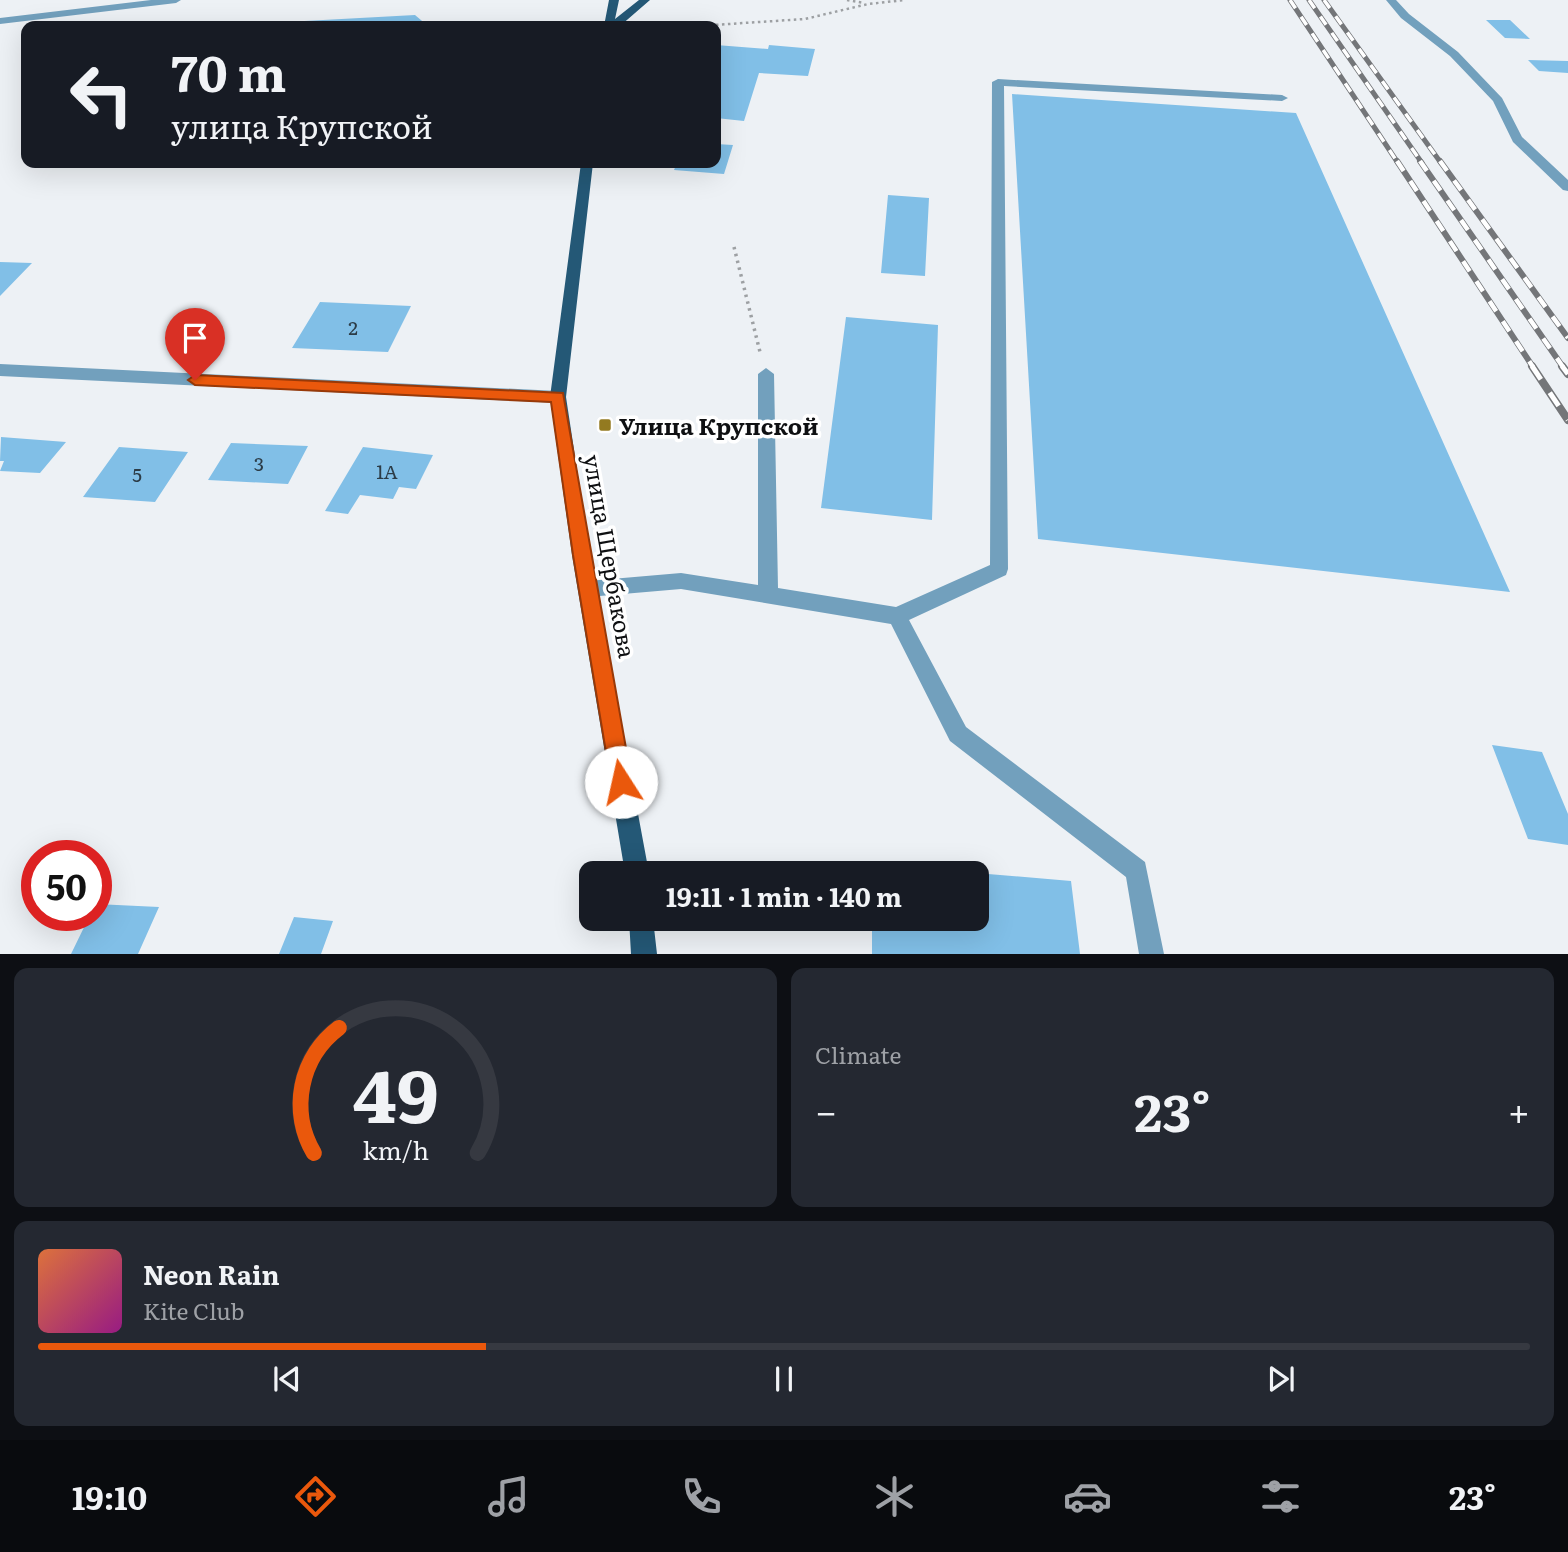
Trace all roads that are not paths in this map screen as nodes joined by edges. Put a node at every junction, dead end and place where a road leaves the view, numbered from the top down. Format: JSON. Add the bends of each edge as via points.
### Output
{"nodes":[{"id":1,"x":176,"y":0,"type":"edge"},
{"id":2,"x":614,"y":0,"type":"edge"},
{"id":3,"x":645,"y":0,"type":"edge"},
{"id":4,"x":1391,"y":0,"type":"edge"},
{"id":5,"x":0,"y":21,"type":"edge"},
{"id":6,"x":610,"y":21,"type":"edge"},
{"id":7,"x":619,"y":21,"type":"edge"},
{"id":8,"x":1282,"y":98,"type":"dead end"},
{"id":9,"x":586,"y":168,"type":"edge"},
{"id":10,"x":1568,"y":187,"type":"edge"},
{"id":11,"x":0,"y":370,"type":"edge"},
{"id":12,"x":766,"y":374,"type":"road end"},
{"id":13,"x":558,"y":397,"type":"junction"},
{"id":14,"x":588,"y":589,"type":"junction"},
{"id":15,"x":768,"y":595,"type":"junction"},
{"id":16,"x":897,"y":616,"type":"junction"},
{"id":17,"x":634,"y":861,"type":"edge"},
{"id":18,"x":642,"y":931,"type":"edge"},
{"id":19,"x":644,"y":954,"type":"edge"},
{"id":20,"x":1152,"y":954,"type":"edge"}],
"edges":[{"from":1,"to":5,"type":"street"},
{"from":2,"to":6,"type":"main road"},
{"from":3,"to":7,"type":"main road"},
{"from":4,"to":10,"type":"street","via":[[1454,54],[1498,100],[1517,139]]},
{"from":8,"to":16,"type":"street","via":[[998,82],[999,569]]},
{"from":9,"to":13,"type":"main road","name":"улица Щербакова"},
{"from":11,"to":13,"type":"street"},
{"from":12,"to":15,"type":"street"},
{"from":13,"to":14,"type":"main road","name":"улица Щербакова"},
{"from":14,"to":15,"type":"street","via":[[681,581]]},
{"from":14,"to":17,"type":"main road","name":"улица Щербакова"},
{"from":15,"to":16,"type":"street"},
{"from":16,"to":20,"type":"street","via":[[958,734],[1137,870]]},
{"from":18,"to":19,"type":"main road"}]}
